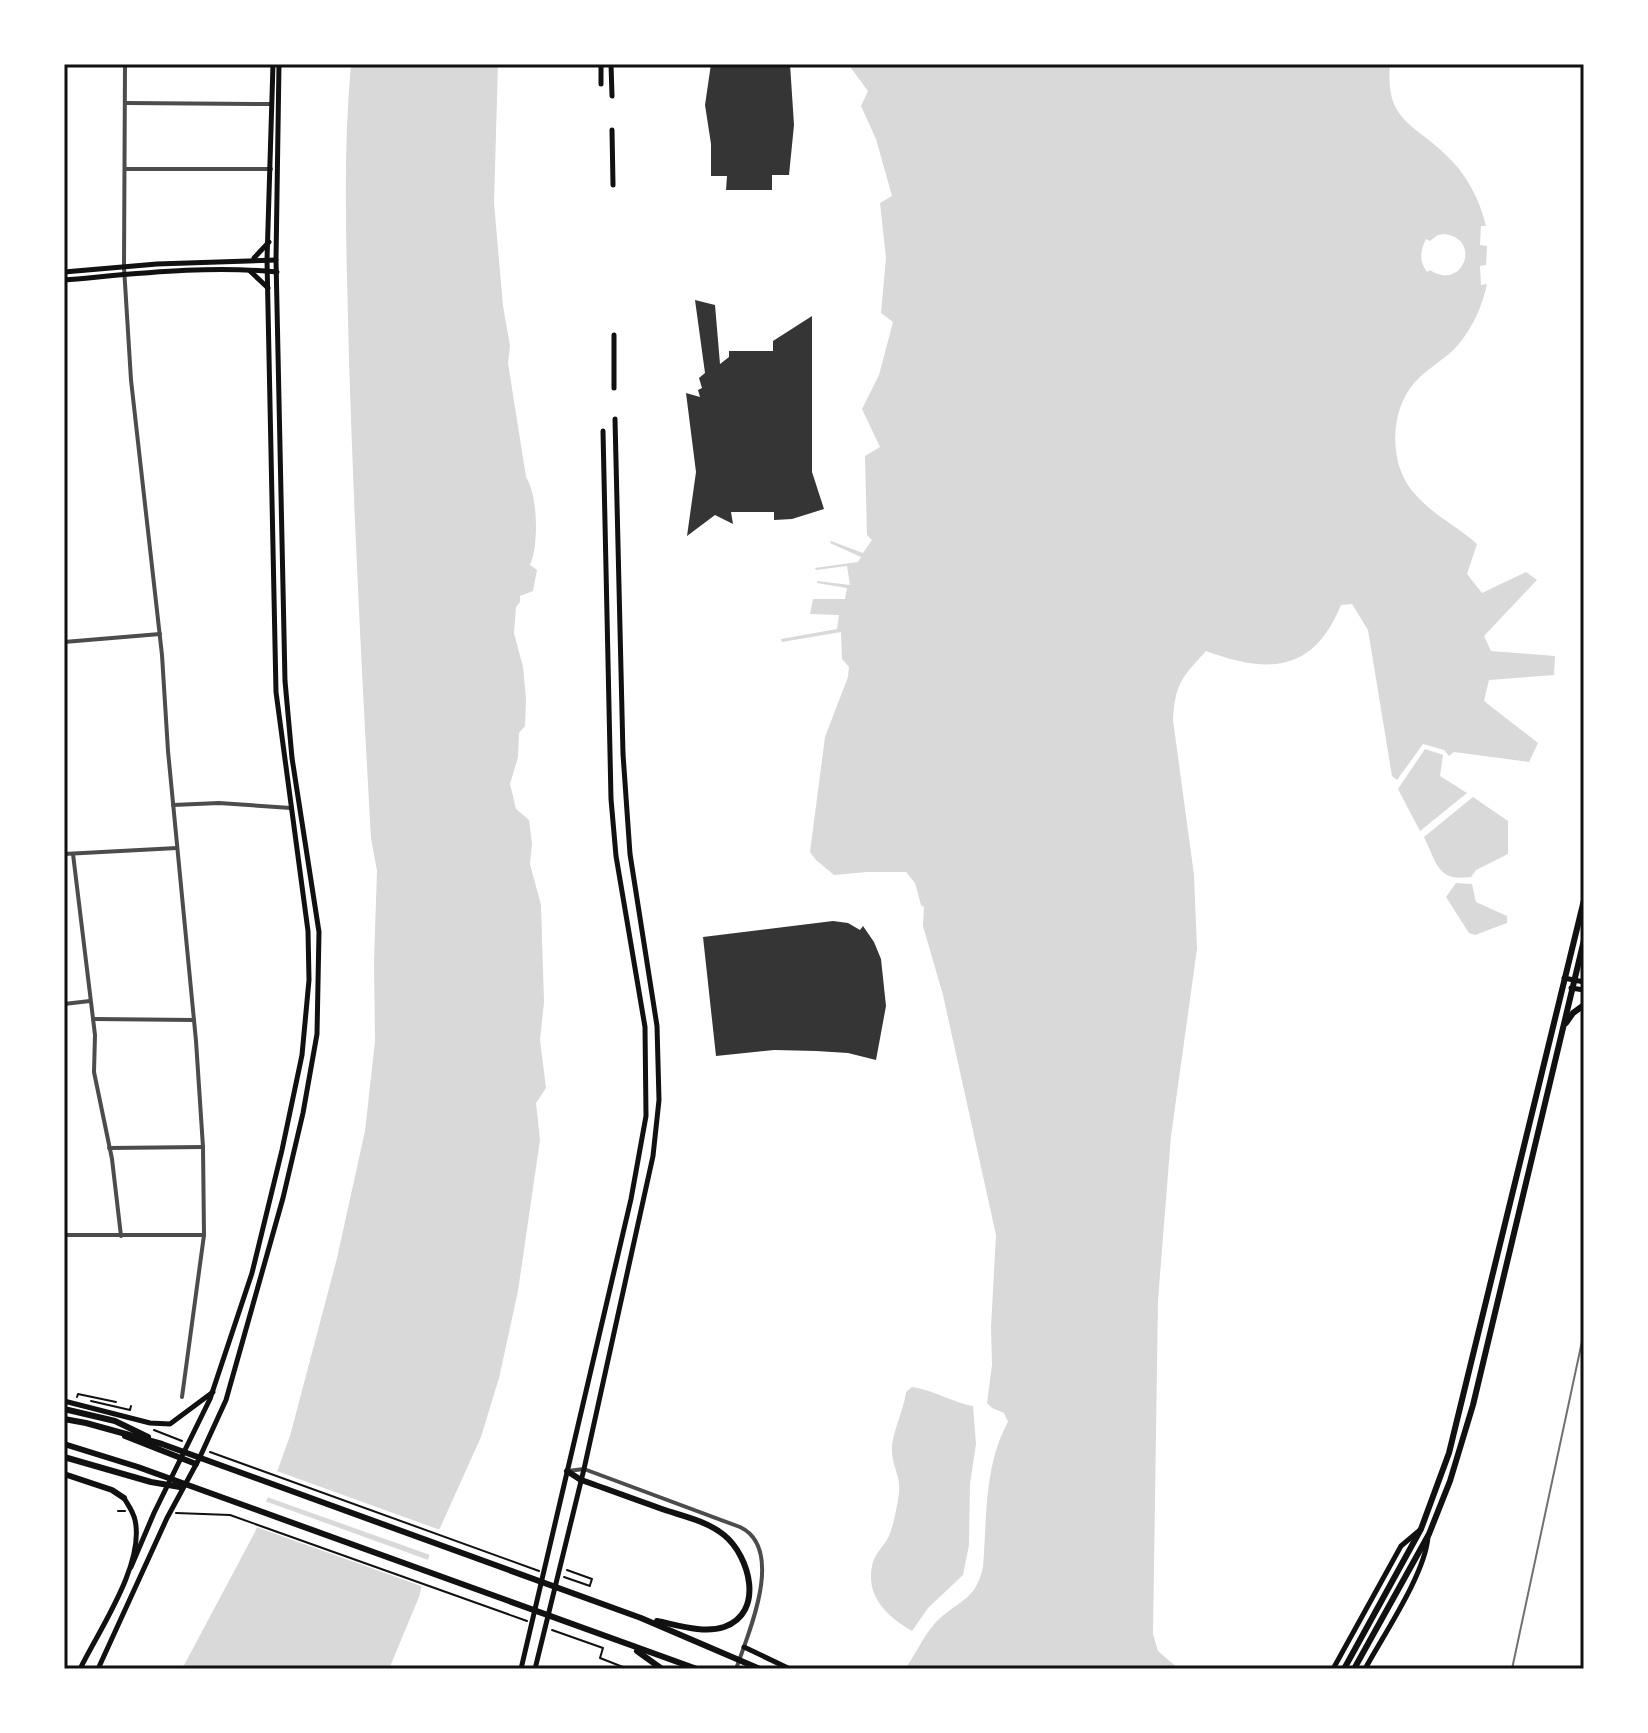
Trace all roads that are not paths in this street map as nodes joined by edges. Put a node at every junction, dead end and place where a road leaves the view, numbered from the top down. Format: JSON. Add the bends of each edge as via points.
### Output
{"nodes":[{"id":1,"x":125,"y":64,"type":"edge"},
{"id":2,"x":273,"y":64,"type":"edge"},
{"id":3,"x":279,"y":64,"type":"edge"},
{"id":4,"x":601,"y":64,"type":"edge"},
{"id":5,"x":611,"y":64,"type":"edge"},
{"id":6,"x":601,"y":84,"type":"dead end"},
{"id":7,"x":612,"y":96,"type":"dead end"},
{"id":8,"x":125,"y":103,"type":"junction"},
{"id":9,"x":272,"y":104,"type":"junction"},
{"id":10,"x":612,"y":130,"type":"dead end"},
{"id":11,"x":125,"y":169,"type":"junction"},
{"id":12,"x":271,"y":169,"type":"junction"},
{"id":13,"x":613,"y":185,"type":"dead end"},
{"id":14,"x":269,"y":241,"type":"junction"},
{"id":15,"x":267,"y":260,"type":"junction"},
{"id":16,"x":276,"y":260,"type":"junction"},
{"id":17,"x":237,"y":261,"type":"junction"},
{"id":18,"x":124,"y":267,"type":"junction"},
{"id":19,"x":237,"y":269,"type":"junction"},
{"id":20,"x":267,"y":271,"type":"junction"},
{"id":21,"x":64,"y":272,"type":"edge"},
{"id":22,"x":277,"y":272,"type":"junction"},
{"id":23,"x":125,"y":275,"type":"junction"},
{"id":24,"x":64,"y":280,"type":"edge"},
{"id":25,"x":268,"y":288,"type":"junction"},
{"id":26,"x":614,"y":335,"type":"dead end"},
{"id":27,"x":614,"y":388,"type":"dead end"},
{"id":28,"x":615,"y":419,"type":"dead end"},
{"id":29,"x":603,"y":431,"type":"dead end"},
{"id":30,"x":160,"y":634,"type":"junction"},
{"id":31,"x":64,"y":642,"type":"edge"},
{"id":32,"x":173,"y":805,"type":"junction"},
{"id":33,"x":291,"y":808,"type":"junction"},
{"id":34,"x":177,"y":848,"type":"junction"},
{"id":35,"x":64,"y":854,"type":"edge"},
{"id":36,"x":73,"y":854,"type":"junction"},
{"id":37,"x":1584,"y":900,"type":"edge"},
{"id":38,"x":1583,"y":948,"type":"edge"},
{"id":39,"x":1563,"y":982,"type":"junction"},
{"id":40,"x":1584,"y":982,"type":"edge"},
{"id":41,"x":1572,"y":984,"type":"junction"},
{"id":42,"x":1584,"y":990,"type":"edge"},
{"id":43,"x":90,"y":1001,"type":"junction"},
{"id":44,"x":64,"y":1004,"type":"edge"},
{"id":45,"x":1584,"y":1005,"type":"edge"},
{"id":46,"x":93,"y":1019,"type":"junction"},
{"id":47,"x":194,"y":1020,"type":"junction"},
{"id":48,"x":1561,"y":1033,"type":"junction"},
{"id":49,"x":203,"y":1147,"type":"junction"},
{"id":50,"x":109,"y":1148,"type":"junction"},
{"id":51,"x":64,"y":1235,"type":"edge"},
{"id":52,"x":204,"y":1235,"type":"junction"},
{"id":53,"x":121,"y":1236,"type":"junction"},
{"id":54,"x":213,"y":1391,"type":"junction"},
{"id":55,"x":182,"y":1397,"type":"dead end"},
{"id":56,"x":64,"y":1401,"type":"edge"},
{"id":57,"x":64,"y":1409,"type":"edge"},
{"id":58,"x":64,"y":1418,"type":"edge"},
{"id":59,"x":64,"y":1444,"type":"edge"},
{"id":60,"x":162,"y":1444,"type":"junction"},
{"id":61,"x":64,"y":1457,"type":"edge"},
{"id":62,"x":182,"y":1458,"type":"junction"},
{"id":63,"x":196,"y":1464,"type":"junction"},
{"id":64,"x":584,"y":1469,"type":"junction"},
{"id":65,"x":567,"y":1471,"type":"junction"},
{"id":66,"x":64,"y":1474,"type":"edge"},
{"id":67,"x":581,"y":1480,"type":"junction"},
{"id":68,"x":195,"y":1489,"type":"junction"},
{"id":69,"x":124,"y":1498,"type":"joint"},
{"id":70,"x":1421,"y":1529,"type":"junction"},
{"id":71,"x":1429,"y":1534,"type":"junction"},
{"id":72,"x":131,"y":1567,"type":"junction"},
{"id":73,"x":641,"y":1618,"type":"junction"},
{"id":74,"x":631,"y":1647,"type":"junction"},
{"id":75,"x":744,"y":1647,"type":"junction"},
{"id":76,"x":80,"y":1669,"type":"edge"},
{"id":77,"x":98,"y":1669,"type":"edge"},
{"id":78,"x":521,"y":1669,"type":"edge"},
{"id":79,"x":535,"y":1669,"type":"edge"},
{"id":80,"x":662,"y":1669,"type":"edge"},
{"id":81,"x":697,"y":1669,"type":"edge"},
{"id":82,"x":736,"y":1669,"type":"edge"},
{"id":83,"x":760,"y":1669,"type":"edge"},
{"id":84,"x":790,"y":1669,"type":"edge"},
{"id":85,"x":1333,"y":1669,"type":"edge"},
{"id":86,"x":1344,"y":1669,"type":"edge"},
{"id":87,"x":1354,"y":1669,"type":"edge"},
{"id":88,"x":1365,"y":1669,"type":"edge"}],
"edges":[{"from":1,"to":8,"type":"street"},
{"from":2,"to":9,"type":"main road"},
{"from":3,"to":16,"type":"main road"},
{"from":4,"to":6,"type":"main road"},
{"from":5,"to":7,"type":"main road"},
{"from":8,"to":9,"type":"street"},
{"from":8,"to":11,"type":"street"},
{"from":9,"to":12,"type":"main road"},
{"from":10,"to":13,"type":"main road"},
{"from":11,"to":12,"type":"street"},
{"from":11,"to":18,"type":"street"},
{"from":12,"to":14,"type":"main road"},
{"from":14,"to":15,"type":"main road"},
{"from":14,"to":17,"type":"main road","via":[[256,258]]},
{"from":15,"to":16,"type":"main road"},
{"from":15,"to":17,"type":"main road"},
{"from":15,"to":20,"type":"main road"},
{"from":16,"to":22,"type":"main road"},
{"from":17,"to":18,"type":"main road"},
{"from":18,"to":21,"type":"main road"},
{"from":18,"to":23,"type":"street"},
{"from":19,"to":20,"type":"main road"},
{"from":19,"to":23,"type":"main road"},
{"from":19,"to":25,"type":"main road","via":[[250,271]]},
{"from":20,"to":22,"type":"main road"},
{"from":20,"to":25,"type":"main road"},
{"from":22,"to":63,"type":"main road","via":[[285,681],[319,932],[317,1034],[263,1277],[226,1400]]},
{"from":23,"to":24,"type":"main road"},
{"from":23,"to":30,"type":"street","via":[[134,410]]},
{"from":25,"to":33,"type":"main road","via":[[276,692]]},
{"from":26,"to":27,"type":"main road"},
{"from":28,"to":64,"type":"main road","via":[[627,810],[657,1026],[659,1100],[653,1156]]},
{"from":29,"to":65,"type":"main road","via":[[611,799],[645,1027],[647,1099],[631,1199]]},
{"from":30,"to":31,"type":"street"},
{"from":30,"to":32,"type":"street"},
{"from":32,"to":33,"type":"street"},
{"from":32,"to":34,"type":"street"},
{"from":33,"to":54,"type":"main road","via":[[308,931],[302,1055],[252,1273]]},
{"from":34,"to":36,"type":"street"},
{"from":34,"to":47,"type":"street"},
{"from":35,"to":36,"type":"street"},
{"from":36,"to":43,"type":"street"},
{"from":37,"to":39,"type":"main road"},
{"from":38,"to":41,"type":"main road"},
{"from":39,"to":41,"type":"main road"},
{"from":39,"to":70,"type":"main road","via":[[1463,1403]]},
{"from":40,"to":41,"type":"main road"},
{"from":41,"to":42,"type":"main road"},
{"from":41,"to":48,"type":"main road"},
{"from":43,"to":44,"type":"street"},
{"from":43,"to":46,"type":"street"},
{"from":45,"to":48,"type":"main road"},
{"from":46,"to":47,"type":"street"},
{"from":46,"to":50,"type":"street","via":[[94,1072]]},
{"from":47,"to":49,"type":"street"},
{"from":48,"to":71,"type":"main road","via":[[1473,1405]]},
{"from":49,"to":50,"type":"street"},
{"from":49,"to":52,"type":"street"},
{"from":50,"to":53,"type":"street"},
{"from":51,"to":53,"type":"street"},
{"from":52,"to":53,"type":"street"},
{"from":52,"to":55,"type":"street"},
{"from":54,"to":56,"type":"main road","via":[[170,1424]]},
{"from":54,"to":62,"type":"main road"},
{"from":57,"to":60,"type":"main road","via":[[115,1421]]},
{"from":58,"to":60,"type":"main road"},
{"from":58,"to":62,"type":"main road"},
{"from":59,"to":68,"type":"main road"},
{"from":60,"to":73,"type":"main road"},
{"from":61,"to":68,"type":"main road"},
{"from":62,"to":63,"type":"main road"},
{"from":62,"to":72,"type":"main road"},
{"from":63,"to":77,"type":"main road"},
{"from":64,"to":65,"type":"street"},
{"from":64,"to":67,"type":"main road"},
{"from":64,"to":75,"type":"street","via":[[753,1535],[762,1583]]},
{"from":65,"to":67,"type":"main road"},
{"from":65,"to":78,"type":"main road"},
{"from":66,"to":69,"type":"main road"},
{"from":67,"to":73,"type":"main road","via":[[704,1523],[733,1543],[744,1562],[749,1583],[743,1611],[732,1623],[716,1629]]},
{"from":67,"to":79,"type":"main road"},
{"from":68,"to":74,"type":"main road"},
{"from":69,"to":72,"type":"main road","via":[[137,1531]]},
{"from":70,"to":85,"type":"main road","via":[[1401,1546]]},
{"from":70,"to":86,"type":"main road"},
{"from":71,"to":87,"type":"main road"},
{"from":71,"to":88,"type":"main road","via":[[1413,1580]]},
{"from":72,"to":76,"type":"main road"},
{"from":73,"to":83,"type":"main road"},
{"from":74,"to":80,"type":"main road"},
{"from":74,"to":81,"type":"main road"},
{"from":75,"to":82,"type":"street"},
{"from":75,"to":84,"type":"main road"}]}
